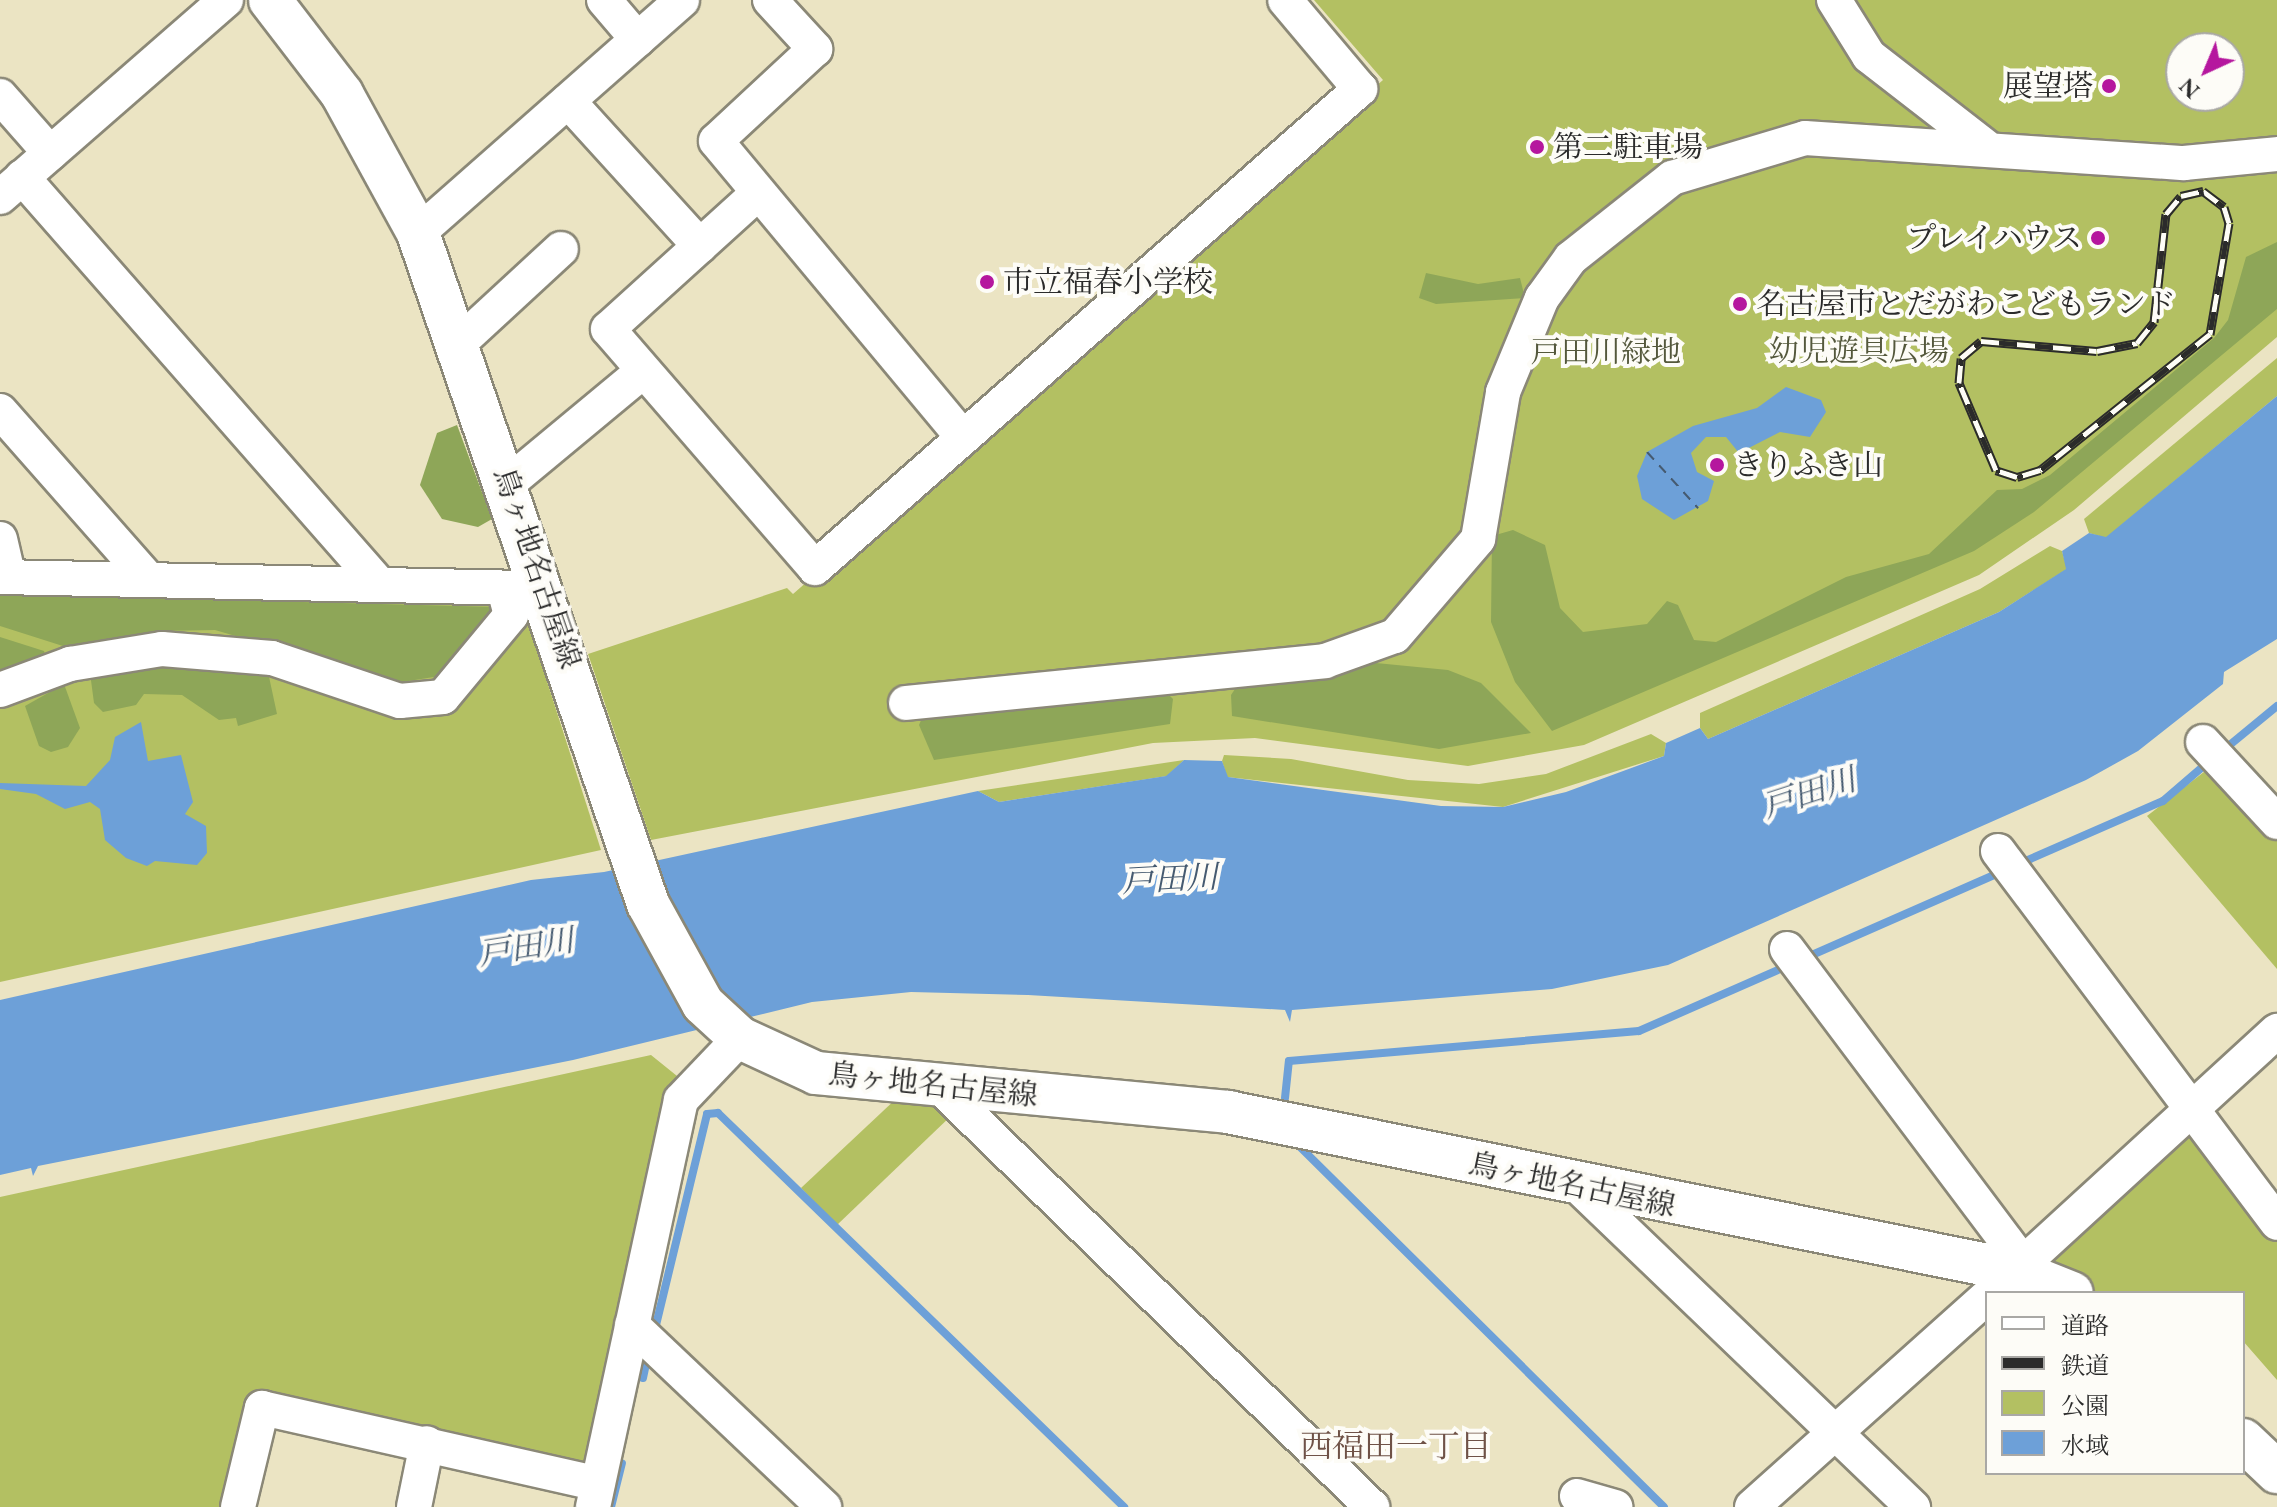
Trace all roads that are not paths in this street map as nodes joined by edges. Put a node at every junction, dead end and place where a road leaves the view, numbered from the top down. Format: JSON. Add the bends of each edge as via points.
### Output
{"nodes":[{"id":1,"x":226,"y":0,"type":"edge"},
{"id":2,"x":270,"y":0,"type":"edge"},
{"id":3,"x":604,"y":0,"type":"edge"},
{"id":4,"x":682,"y":0,"type":"edge"},
{"id":5,"x":770,"y":0,"type":"edge"},
{"id":6,"x":1285,"y":0,"type":"edge"},
{"id":7,"x":1834,"y":0,"type":"edge"},
{"id":8,"x":638,"y":40,"type":"junction"},
{"id":9,"x":0,"y":96,"type":"edge"},
{"id":10,"x":568,"y":101,"type":"junction"},
{"id":11,"x":1986,"y":146,"type":"junction"},
{"id":12,"x":50,"y":153,"type":"junction"},
{"id":13,"x":2277,"y":154,"type":"edge"},
{"id":14,"x":11,"y":187,"type":"edge"},
{"id":15,"x":757,"y":194,"type":"junction"},
{"id":16,"x":418,"y":233,"type":"junction"},
{"id":17,"x":700,"y":246,"type":"junction"},
{"id":18,"x":561,"y":249,"type":"dead end"},
{"id":19,"x":458,"y":344,"type":"junction"},
{"id":20,"x":643,"y":371,"type":"junction"},
{"id":21,"x":0,"y":411,"type":"edge"},
{"id":22,"x":963,"y":437,"type":"junction"},
{"id":23,"x":507,"y":484,"type":"junction"},
{"id":24,"x":0,"y":539,"type":"edge"},
{"id":25,"x":4,"y":577,"type":"edge"},
{"id":26,"x":149,"y":580,"type":"junction"},
{"id":27,"x":380,"y":585,"type":"junction"},
{"id":28,"x":524,"y":588,"type":"junction"},
{"id":29,"x":0,"y":690,"type":"edge"},
{"id":30,"x":906,"y":703,"type":"dead end"},
{"id":31,"x":2203,"y":742,"type":"dead end"},
{"id":32,"x":2277,"y":822,"type":"edge"},
{"id":33,"x":1998,"y":851,"type":"dead end"},
{"id":34,"x":1787,"y":949,"type":"dead end"},
{"id":35,"x":2277,"y":1031,"type":"edge"},
{"id":36,"x":740,"y":1038,"type":"junction"},
{"id":37,"x":940,"y":1087,"type":"junction"},
{"id":38,"x":2193,"y":1107,"type":"junction"},
{"id":39,"x":1579,"y":1187,"type":"junction"},
{"id":40,"x":2277,"y":1223,"type":"edge"},
{"id":41,"x":2005,"y":1281,"type":"edge"},
{"id":42,"x":2061,"y":1291,"type":"edge"},
{"id":43,"x":1985,"y":1298,"type":"edge"},
{"id":44,"x":632,"y":1325,"type":"junction"},
{"id":45,"x":1833,"y":1429,"type":"junction"},
{"id":46,"x":2245,"y":1442,"type":"edge"},
{"id":47,"x":427,"y":1443,"type":"junction"},
{"id":48,"x":2277,"y":1472,"type":"edge"},
{"id":49,"x":596,"y":1496,"type":"edge"},
{"id":50,"x":1577,"y":1496,"type":"dead end"},
{"id":51,"x":238,"y":1507,"type":"edge"},
{"id":52,"x":414,"y":1507,"type":"edge"},
{"id":53,"x":824,"y":1507,"type":"edge"},
{"id":54,"x":1372,"y":1507,"type":"edge"},
{"id":55,"x":1615,"y":1507,"type":"edge"},
{"id":56,"x":1752,"y":1507,"type":"edge"},
{"id":57,"x":1913,"y":1507,"type":"edge"}],
"edges":[{"from":1,"to":12,"type":"street"},
{"from":2,"to":16,"type":"main road","name":"鳥ヶ地名古屋線","via":[[342,94]]},
{"from":3,"to":8,"type":"street"},
{"from":4,"to":8,"type":"street"},
{"from":5,"to":15,"type":"street","via":[[815,49],[716,141]]},
{"from":6,"to":22,"type":"street","via":[[1360,89]]},
{"from":7,"to":11,"type":"street","via":[[1869,56]]},
{"from":8,"to":10,"type":"street"},
{"from":9,"to":12,"type":"street"},
{"from":10,"to":16,"type":"street"},
{"from":10,"to":17,"type":"street"},
{"from":11,"to":13,"type":"street","via":[[2184,163]]},
{"from":11,"to":30,"type":"street","via":[[1805,138],[1766,146],[1672,178],[1609,224],[1552,282],[1518,347],[1494,431],[1478,539],[1395,636],[1325,661]]},
{"from":12,"to":14,"type":"street"},
{"from":14,"to":27,"type":"street"},
{"from":15,"to":17,"type":"street"},
{"from":15,"to":22,"type":"street"},
{"from":16,"to":19,"type":"main road","name":"鳥ヶ地名古屋線"},
{"from":17,"to":20,"type":"street","via":[[608,329]]},
{"from":18,"to":19,"type":"street"},
{"from":19,"to":23,"type":"main road","name":"鳥ヶ地名古屋線"},
{"from":20,"to":22,"type":"street","via":[[815,568]]},
{"from":20,"to":23,"type":"street"},
{"from":21,"to":26,"type":"street"},
{"from":23,"to":28,"type":"main road","name":"鳥ヶ地名古屋線"},
{"from":24,"to":25,"type":"street"},
{"from":25,"to":26,"type":"street"},
{"from":26,"to":27,"type":"street"},
{"from":27,"to":28,"type":"street"},
{"from":28,"to":29,"type":"street","via":[[511,615],[443,697],[400,701],[272,658],[162,649],[70,664]]},
{"from":28,"to":36,"type":"main road","name":"鳥ヶ地名古屋線","via":[[664,941],[703,1004]]},
{"from":31,"to":32,"type":"street"},
{"from":33,"to":38,"type":"street"},
{"from":34,"to":41,"type":"street"},
{"from":35,"to":38,"type":"street"},
{"from":36,"to":37,"type":"main road","name":"鳥ヶ地名古屋線","via":[[816,1073]]},
{"from":36,"to":44,"type":"street","via":[[681,1100]]},
{"from":37,"to":39,"type":"main road","name":"鳥ヶ地名古屋線","via":[[1228,1112]]},
{"from":37,"to":54,"type":"street"},
{"from":38,"to":40,"type":"street","via":[[2194,1122]]},
{"from":38,"to":41,"type":"street"},
{"from":39,"to":41,"type":"main road","name":"鳥ヶ地名古屋線"},
{"from":39,"to":45,"type":"street"},
{"from":41,"to":42,"type":"main road","name":"鳥ヶ地名古屋線"},
{"from":43,"to":45,"type":"street"},
{"from":44,"to":49,"type":"street"},
{"from":44,"to":53,"type":"street"},
{"from":45,"to":56,"type":"street"},
{"from":45,"to":57,"type":"street"},
{"from":46,"to":48,"type":"main road"},
{"from":47,"to":49,"type":"street"},
{"from":47,"to":51,"type":"street","via":[[262,1408]]},
{"from":47,"to":52,"type":"street"},
{"from":50,"to":55,"type":"street"}]}
